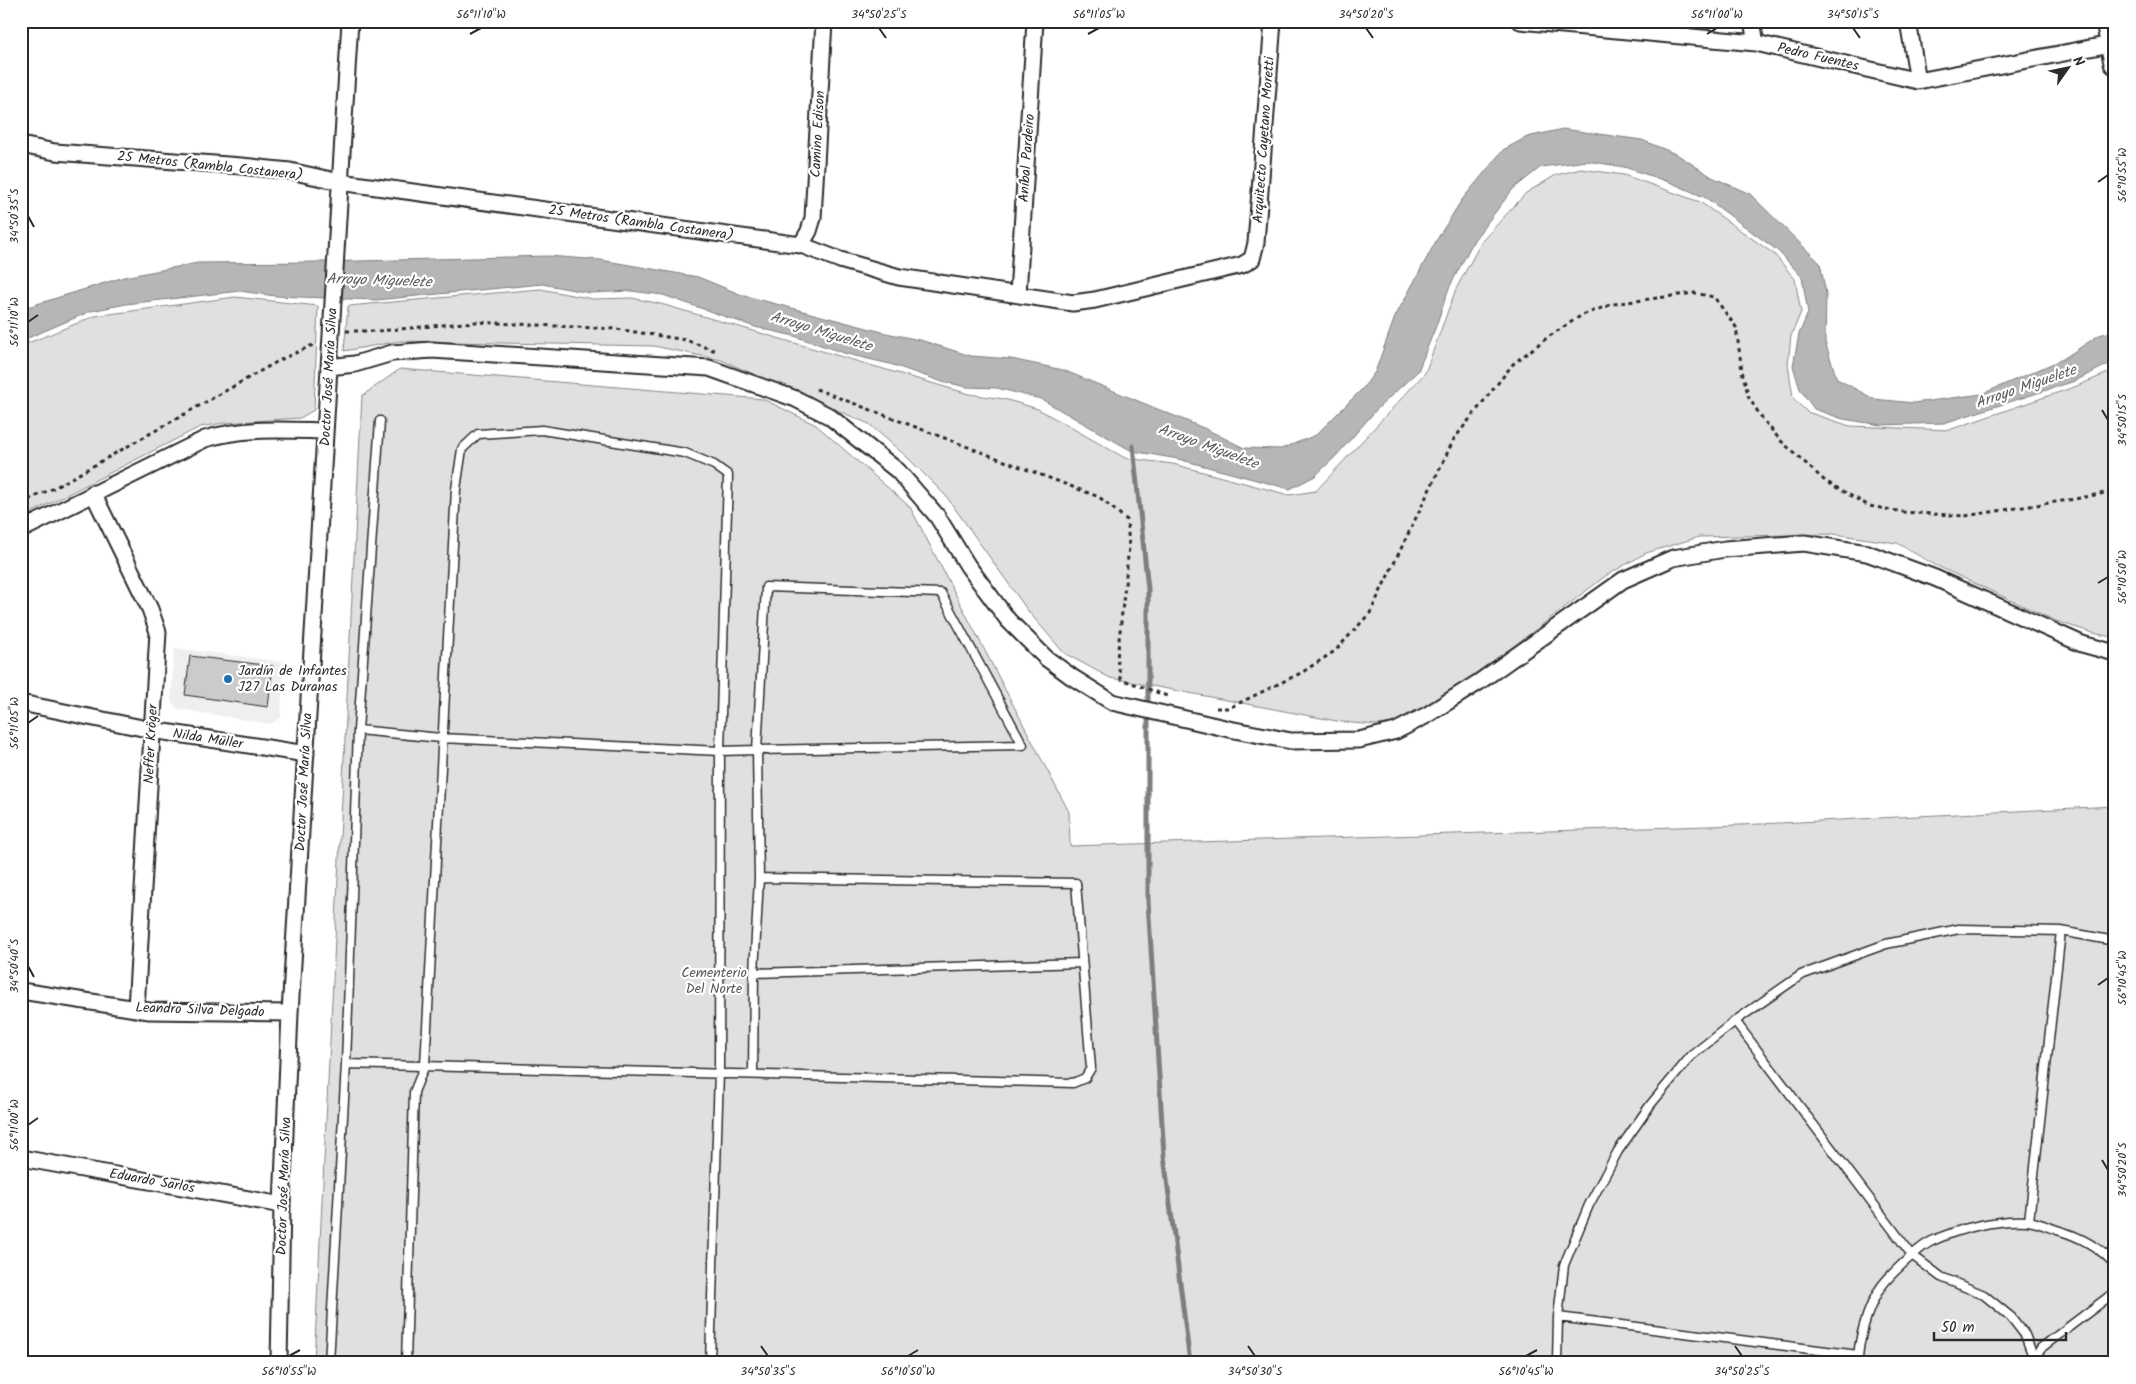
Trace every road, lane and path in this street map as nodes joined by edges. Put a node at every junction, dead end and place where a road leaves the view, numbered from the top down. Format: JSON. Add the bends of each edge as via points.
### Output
{"nodes":[{"id":1,"x":350,"y":21,"type":"edge"},
{"id":2,"x":824,"y":21,"type":"edge"},
{"id":3,"x":1036,"y":21,"type":"edge"},
{"id":4,"x":1273,"y":21,"type":"edge"},
{"id":5,"x":1520,"y":21,"type":"edge"},
{"id":6,"x":1752,"y":21,"type":"edge"},
{"id":7,"x":1908,"y":21,"type":"edge"},
{"id":8,"x":2107,"y":21,"type":"edge"},
{"id":9,"x":1756,"y":43,"type":"junction"},
{"id":10,"x":2113,"y":54,"type":"edge"},
{"id":11,"x":1918,"y":81,"type":"junction"},
{"id":12,"x":21,"y":145,"type":"edge"},
{"id":13,"x":340,"y":182,"type":"junction"},
{"id":14,"x":801,"y":245,"type":"junction"},
{"id":15,"x":1252,"y":259,"type":"joint"},
{"id":16,"x":1018,"y":294,"type":"junction"},
{"id":17,"x":331,"y":337,"type":"junction"},
{"id":18,"x":724,"y":354,"type":"dead end"},
{"id":19,"x":329,"y":367,"type":"junction"},
{"id":20,"x":808,"y":386,"type":"dead end"},
{"id":21,"x":380,"y":421,"type":"dead end"},
{"id":22,"x":325,"y":431,"type":"junction"},
{"id":23,"x":2115,"y":491,"type":"edge"},
{"id":24,"x":94,"y":493,"type":"junction"},
{"id":25,"x":21,"y":503,"type":"edge"},
{"id":26,"x":21,"y":530,"type":"edge"},
{"id":27,"x":2115,"y":653,"type":"edge"},
{"id":28,"x":1174,"y":699,"type":"dead end"},
{"id":29,"x":21,"y":703,"type":"edge"},
{"id":30,"x":1210,"y":708,"type":"dead end"},
{"id":31,"x":152,"y":730,"type":"junction"},
{"id":32,"x":358,"y":730,"type":"junction"},
{"id":33,"x":442,"y":738,"type":"junction"},
{"id":34,"x":720,"y":750,"type":"junction"},
{"id":35,"x":757,"y":750,"type":"junction"},
{"id":36,"x":306,"y":754,"type":"junction"},
{"id":37,"x":759,"y":878,"type":"junction"},
{"id":38,"x":2061,"y":931,"type":"junction"},
{"id":39,"x":2115,"y":941,"type":"edge"},
{"id":40,"x":1082,"y":963,"type":"junction"},
{"id":41,"x":754,"y":973,"type":"junction"},
{"id":42,"x":21,"y":991,"type":"edge"},
{"id":43,"x":136,"y":1009,"type":"junction"},
{"id":44,"x":290,"y":1013,"type":"junction"},
{"id":45,"x":1735,"y":1020,"type":"junction"},
{"id":46,"x":346,"y":1064,"type":"junction"},
{"id":47,"x":425,"y":1064,"type":"junction"},
{"id":48,"x":719,"y":1072,"type":"junction"},
{"id":49,"x":754,"y":1074,"type":"junction"},
{"id":50,"x":21,"y":1158,"type":"edge"},
{"id":51,"x":282,"y":1205,"type":"junction"},
{"id":52,"x":2029,"y":1222,"type":"junction"},
{"id":53,"x":1912,"y":1255,"type":"junction"},
{"id":54,"x":2115,"y":1265,"type":"edge"},
{"id":55,"x":2115,"y":1292,"type":"edge"},
{"id":56,"x":1558,"y":1317,"type":"junction"},
{"id":57,"x":1858,"y":1359,"type":"edge"},
{"id":58,"x":2034,"y":1361,"type":"edge"},
{"id":59,"x":279,"y":1363,"type":"edge"},
{"id":60,"x":329,"y":1363,"type":"edge"},
{"id":61,"x":406,"y":1363,"type":"edge"},
{"id":62,"x":710,"y":1363,"type":"edge"},
{"id":63,"x":1557,"y":1363,"type":"edge"}],
"edges":[{"from":1,"to":13,"type":"street","name":"Doctor José María Silva"},
{"from":2,"to":14,"type":"street","name":"Camino Edison","via":[[813,218]]},
{"from":3,"to":16,"type":"street","name":"Aníbal Pardeiro"},
{"from":4,"to":15,"type":"street","name":"Arquitecto Cayetano Moretti","via":[[1256,243]]},
{"from":5,"to":9,"type":"street","name":"Pedro Fuentes"},
{"from":6,"to":9,"type":"street"},
{"from":7,"to":11,"type":"street"},
{"from":8,"to":10,"type":"street"},
{"from":9,"to":11,"type":"street","name":"Pedro Fuentes"},
{"from":10,"to":11,"type":"street","name":"Pedro Fuentes"},
{"from":12,"to":13,"type":"street","name":"25 Metros (Rambla Costanera)","via":[[55,152],[290,171]]},
{"from":13,"to":14,"type":"street","name":"25 Metros (Rambla Costanera)"},
{"from":13,"to":17,"type":"street","name":"Doctor José María Silva"},
{"from":14,"to":16,"type":"street","name":"25 Metros (Rambla Costanera)","via":[[899,277]]},
{"from":15,"to":16,"type":"street","name":"25 Metros (Rambla Costanera)","via":[[1095,300],[1072,303]]},
{"from":17,"to":18,"type":"path","via":[[344,331],[475,322],[616,330],[686,340]]},
{"from":17,"to":19,"type":"street","name":"Doctor José María Silva"},
{"from":17,"to":25,"type":"path","via":[[280,360],[54,488]]},
{"from":19,"to":22,"type":"street","name":"Doctor José María Silva"},
{"from":19,"to":27,"type":"street","via":[[356,364],[392,353],[432,350],[709,368],[796,399],[829,416],[898,471],[937,516],[968,566],[1008,620],[1046,658],[1072,678],[1112,702],[1197,723],[1291,740],[1358,740],[1396,731],[1479,682],[1624,580],[1673,558],[1725,549],[1804,543],[1867,553],[1935,578],[2082,644]]},
{"from":20,"to":28,"type":"path","via":[[1099,497],[1127,520],[1129,547],[1117,660],[1121,679]]},
{"from":21,"to":32,"type":"lane"},
{"from":22,"to":24,"type":"street","via":[[229,432],[205,438]]},
{"from":22,"to":36,"type":"street","name":"Doctor José María Silva"},
{"from":23,"to":30,"type":"path","via":[[1966,516],[1869,506],[1826,481],[1780,440],[1762,418],[1749,398],[1736,327],[1714,297],[1694,294],[1613,304],[1582,315],[1513,364],[1454,439],[1370,613],[1335,651],[1301,673],[1229,708]]},
{"from":24,"to":26,"type":"street"},
{"from":24,"to":31,"type":"street","name":"Neffer Kröger","via":[[158,632]]},
{"from":29,"to":31,"type":"street","name":"Nilda Müller"},
{"from":31,"to":36,"type":"street","name":"Nilda Müller"},
{"from":31,"to":43,"type":"street","name":"Neffer Kröger"},
{"from":32,"to":33,"type":"lane"},
{"from":32,"to":46,"type":"lane"},
{"from":33,"to":34,"type":"lane"},
{"from":33,"to":34,"type":"lane","via":[[456,489],[462,449],[478,434],[542,430],[685,453],[714,465],[728,475]]},
{"from":33,"to":47,"type":"lane"},
{"from":34,"to":35,"type":"lane"},
{"from":34,"to":48,"type":"lane"},
{"from":35,"to":35,"type":"lane","via":[[787,749],[1023,745],[941,593],[766,587]]},
{"from":35,"to":37,"type":"lane"},
{"from":36,"to":44,"type":"street","name":"Doctor José María Silva"},
{"from":37,"to":40,"type":"lane","via":[[1076,883]]},
{"from":37,"to":41,"type":"lane"},
{"from":38,"to":39,"type":"lane"},
{"from":38,"to":45,"type":"lane","via":[[1958,929],[1886,944],[1802,975]]},
{"from":38,"to":52,"type":"lane"},
{"from":40,"to":41,"type":"lane"},
{"from":40,"to":49,"type":"lane","via":[[1091,1068],[1086,1078],[1074,1083]]},
{"from":41,"to":49,"type":"lane"},
{"from":42,"to":43,"type":"street","name":"Leandro Silva Delgado"},
{"from":43,"to":44,"type":"street","name":"Leandro Silva Delgado"},
{"from":44,"to":51,"type":"street","name":"Doctor José María Silva"},
{"from":45,"to":53,"type":"lane"},
{"from":45,"to":56,"type":"lane","via":[[1691,1056],[1618,1151],[1589,1205],[1564,1265]]},
{"from":46,"to":47,"type":"lane"},
{"from":46,"to":60,"type":"lane"},
{"from":47,"to":48,"type":"lane"},
{"from":47,"to":61,"type":"lane","via":[[414,1092]]},
{"from":48,"to":49,"type":"lane"},
{"from":48,"to":62,"type":"lane"},
{"from":50,"to":51,"type":"street","name":"Eduardo Sarlos"},
{"from":51,"to":59,"type":"street","name":"Doctor José María Silva"},
{"from":52,"to":53,"type":"lane","via":[[1994,1222],[1957,1232],[1930,1242]]},
{"from":52,"to":54,"type":"lane","via":[[2073,1235],[2106,1255]]},
{"from":53,"to":57,"type":"lane","via":[[1880,1288],[1870,1309]]},
{"from":53,"to":58,"type":"lane","via":[[1941,1277],[1984,1295],[2011,1317],[2025,1335]]},
{"from":55,"to":58,"type":"lane","via":[[2041,1348]]},
{"from":56,"to":57,"type":"lane"},
{"from":56,"to":63,"type":"lane"}]}
